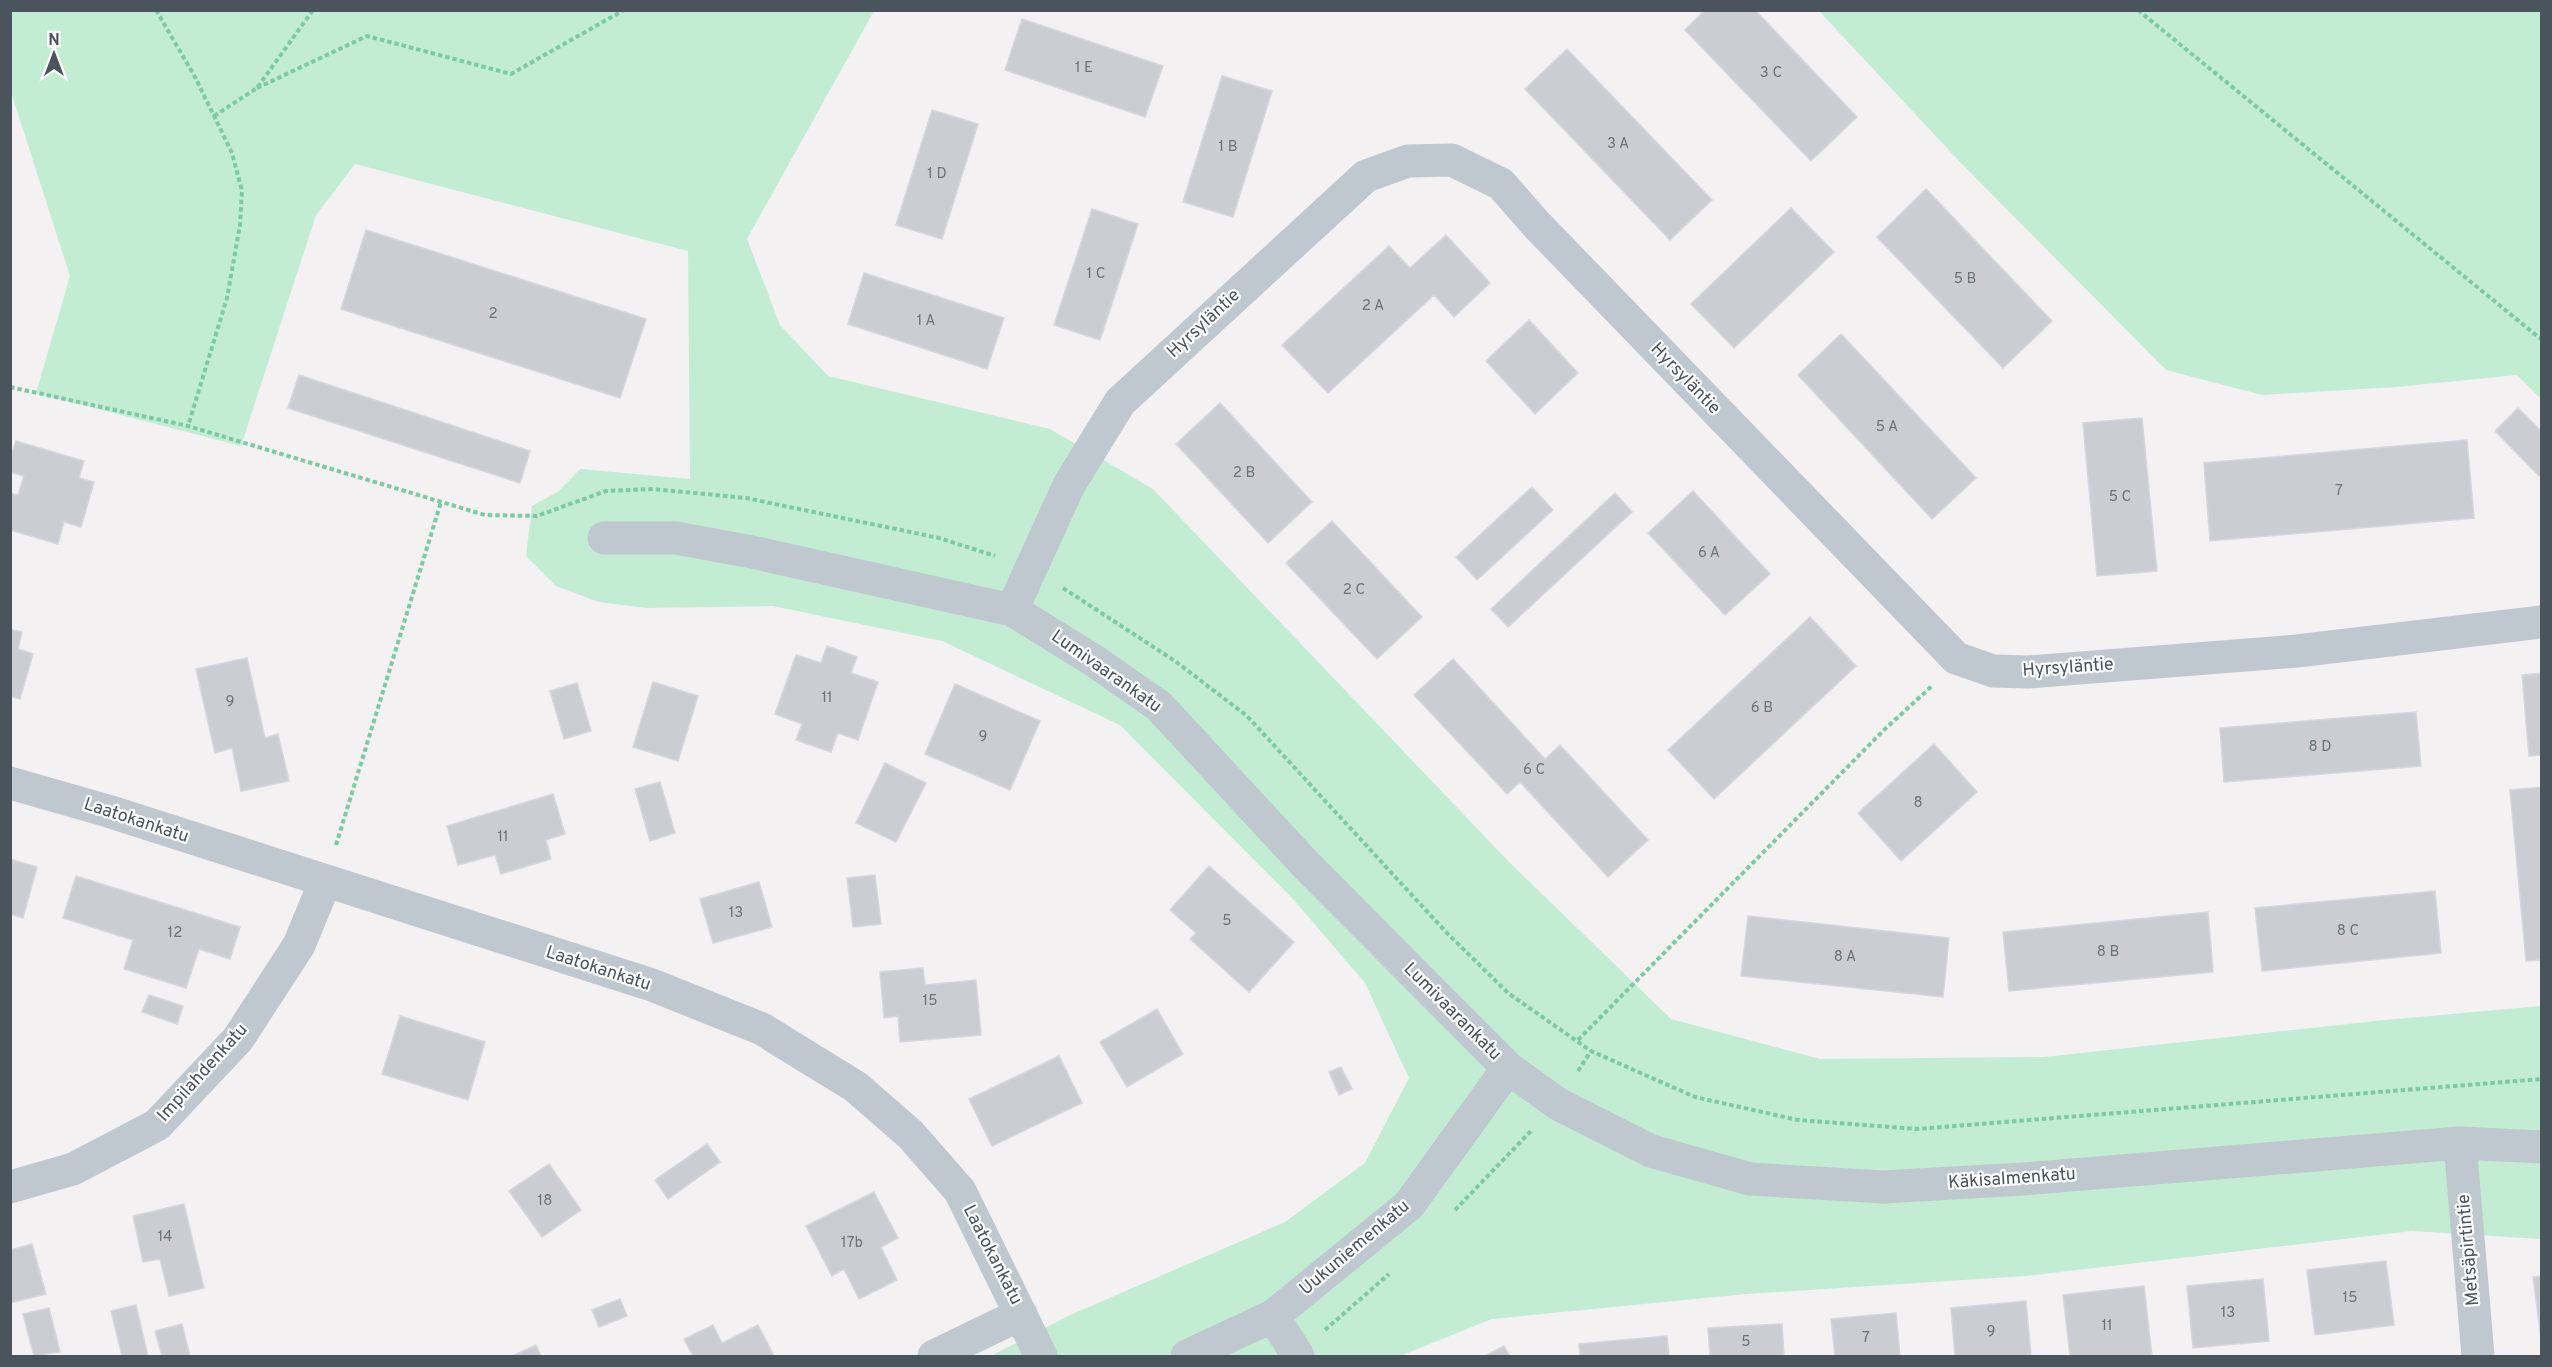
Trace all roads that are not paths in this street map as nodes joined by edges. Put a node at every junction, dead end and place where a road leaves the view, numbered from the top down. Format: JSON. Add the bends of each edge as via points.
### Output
{"nodes":[{"id":1,"x":604,"y":538,"type":"dead end"},
{"id":2,"x":1012,"y":610,"type":"junction"},
{"id":3,"x":2541,"y":621,"type":"edge"},
{"id":4,"x":10,"y":783,"type":"edge"},
{"id":5,"x":325,"y":882,"type":"junction"},
{"id":6,"x":1508,"y":1068,"type":"junction"},
{"id":7,"x":2460,"y":1143,"type":"junction"},
{"id":8,"x":2541,"y":1147,"type":"edge"},
{"id":9,"x":10,"y":1187,"type":"edge"},
{"id":10,"x":1021,"y":1314,"type":"junction"},
{"id":11,"x":1273,"y":1316,"type":"junction"},
{"id":12,"x":934,"y":1356,"type":"edge"},
{"id":13,"x":1041,"y":1356,"type":"edge"},
{"id":14,"x":1187,"y":1356,"type":"edge"},
{"id":15,"x":1298,"y":1356,"type":"edge"},
{"id":16,"x":2478,"y":1356,"type":"edge"}],
"edges":[{"from":1,"to":2,"type":"street","name":"Lumivaarankatu","via":[[676,538]]},
{"from":2,"to":3,"type":"street","name":"Hyrsyläntie","via":[[1069,485],[1120,402],[1366,176],[1408,162],[1452,160],[1501,184],[1956,658],[1993,671],[2028,672],[2297,651]]},
{"from":2,"to":6,"type":"street","name":"Lumivaarankatu","via":[[1159,706],[1308,867]]},
{"from":4,"to":5,"type":"street","name":"Laatokankatu"},
{"from":5,"to":9,"type":"street","name":"Impilahdenkatu","via":[[300,945],[238,1039],[157,1125],[73,1169]]},
{"from":5,"to":10,"type":"street","name":"Laatokankatu","via":[[652,985],[762,1029],[856,1087],[912,1135],[960,1191]]},
{"from":6,"to":7,"type":"street","name":"Käkisalmenkatu","via":[[1558,1104],[1651,1151],[1750,1179],[1883,1187]]},
{"from":6,"to":11,"type":"street","name":"Uukuniemenkatu","via":[[1409,1206]]},
{"from":7,"to":8,"type":"street","name":"Käkisalmenkatu"},
{"from":7,"to":16,"type":"street","name":"Metsäpirtintie"},
{"from":10,"to":12,"type":"street"},
{"from":10,"to":13,"type":"street","name":"Laatokankatu"},
{"from":11,"to":14,"type":"street","name":"Uukuniemenkatu"},
{"from":11,"to":15,"type":"street"}]}
